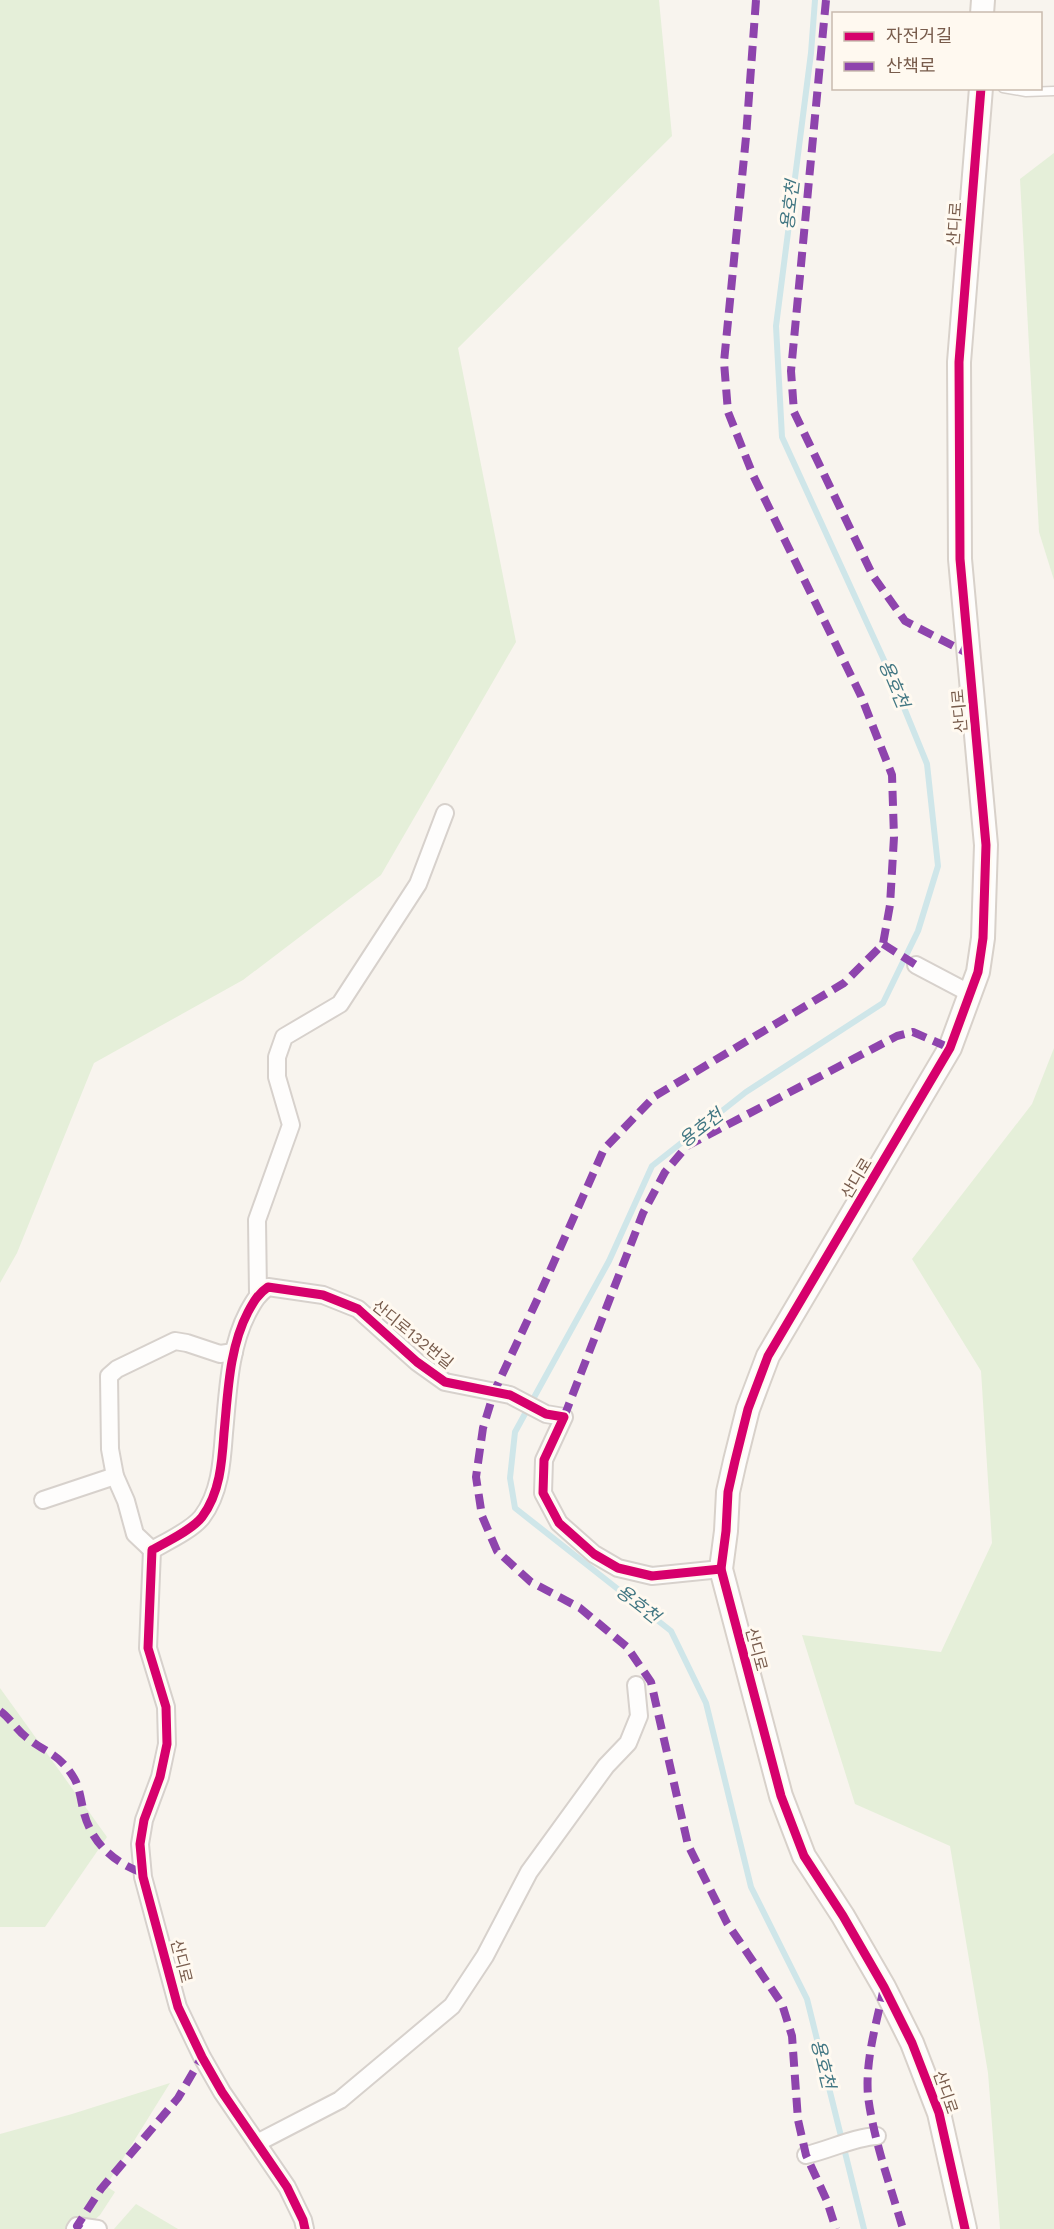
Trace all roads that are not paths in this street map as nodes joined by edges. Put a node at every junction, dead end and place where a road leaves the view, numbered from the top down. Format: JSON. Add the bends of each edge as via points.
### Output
{"nodes":[{"id":1,"x":981,"y":90,"type":"edge"},
{"id":2,"x":1014,"y":90,"type":"edge"},
{"id":3,"x":1054,"y":91,"type":"edge"},
{"id":4,"x":445,"y":813,"type":"dead end"},
{"id":5,"x":916,"y":965,"type":"dead end"},
{"id":6,"x":971,"y":994,"type":"junction"},
{"id":7,"x":258,"y":1294,"type":"junction"},
{"id":8,"x":234,"y":1352,"type":"junction"},
{"id":9,"x":115,"y":1476,"type":"junction"},
{"id":10,"x":43,"y":1500,"type":"dead end"},
{"id":11,"x":152,"y":1550,"type":"junction"},
{"id":12,"x":721,"y":1569,"type":"junction"},
{"id":13,"x":636,"y":1685,"type":"dead end"},
{"id":14,"x":871,"y":2136,"type":"dead end"},
{"id":15,"x":257,"y":2143,"type":"junction"},
{"id":16,"x":806,"y":2155,"type":"dead end"},
{"id":17,"x":75,"y":2229,"type":"edge"},
{"id":18,"x":98,"y":2229,"type":"edge"},
{"id":19,"x":305,"y":2229,"type":"edge"},
{"id":20,"x":964,"y":2229,"type":"edge"}],
"edges":[{"from":1,"to":6,"type":"street","name":"산디로","via":[[959,362],[960,559],[986,845],[983,938]]},
{"from":2,"to":3,"type":"lane"},
{"from":4,"to":7,"type":"street","via":[[418,884],[340,1004],[284,1037],[277,1057],[278,1077],[291,1125],[257,1220]]},
{"from":5,"to":6,"type":"street"},
{"from":6,"to":12,"type":"street","name":"산디로","via":[[950,1047],[768,1356],[748,1409],[728,1492]]},
{"from":7,"to":8,"type":"street","via":[[243,1322]]},
{"from":7,"to":12,"type":"street","name":"산디로132번길","via":[[268,1287],[287,1289],[323,1295],[358,1309],[445,1382],[510,1395],[546,1414],[564,1417],[544,1460],[543,1493],[559,1523],[594,1554],[618,1568],[652,1576]]},
{"from":8,"to":9,"type":"street","via":[[220,1354],[175,1341],[109,1376],[110,1449]]},
{"from":8,"to":11,"type":"street","via":[[222,1462],[214,1494],[201,1518]]},
{"from":9,"to":10,"type":"street"},
{"from":9,"to":11,"type":"street","via":[[135,1534]]},
{"from":11,"to":15,"type":"street","name":"산디로","via":[[148,1648],[166,1707],[166,1744],[160,1778],[144,1820],[140,1844],[143,1877],[178,2007],[222,2092]]},
{"from":12,"to":20,"type":"street","name":"산디로","via":[[780,1796],[804,1856],[884,1987],[912,2043],[939,2113]]},
{"from":13,"to":15,"type":"street","via":[[639,1716],[628,1743],[606,1766],[530,1872],[485,1956],[452,2006],[340,2100]]},
{"from":14,"to":16,"type":"street"},
{"from":15,"to":19,"type":"street","name":"산디로","via":[[287,2187]]},
{"from":17,"to":18,"type":"street"}]}
